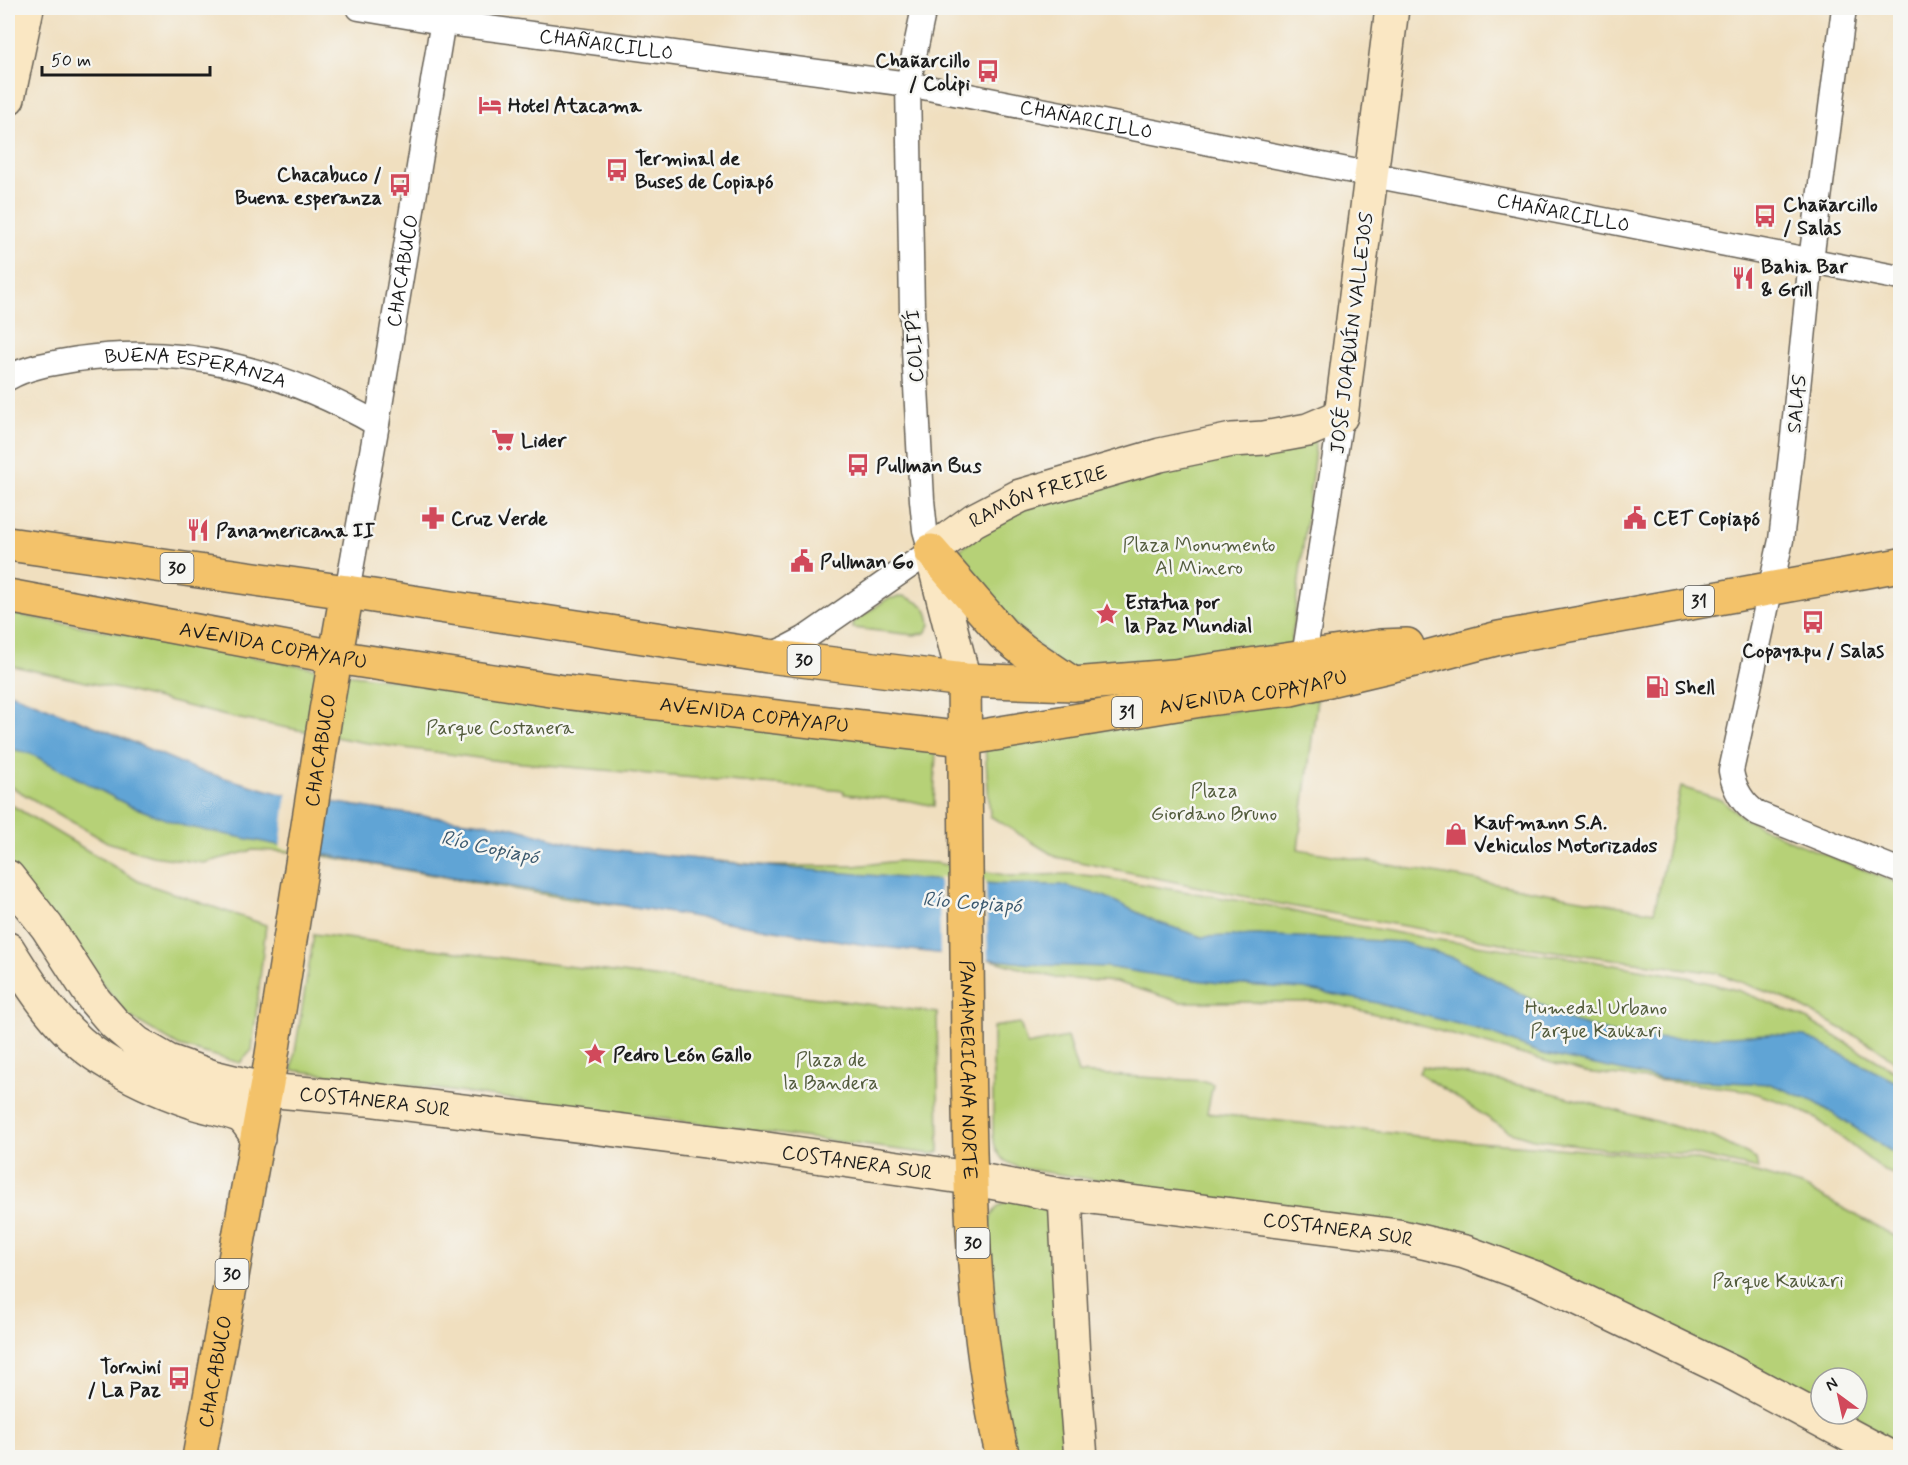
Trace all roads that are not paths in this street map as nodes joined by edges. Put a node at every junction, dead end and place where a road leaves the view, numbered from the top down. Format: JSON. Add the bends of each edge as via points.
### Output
{"nodes":[{"id":1,"x":27,"y":8,"type":"edge"},
{"id":2,"x":359,"y":8,"type":"edge"},
{"id":3,"x":924,"y":8,"type":"edge"},
{"id":4,"x":1392,"y":8,"type":"edge"},
{"id":5,"x":1844,"y":8,"type":"edge"},
{"id":6,"x":443,"y":15,"type":"edge"},
{"id":7,"x":908,"y":84,"type":"junction"},
{"id":8,"x":8,"y":99,"type":"edge"},
{"id":9,"x":1371,"y":174,"type":"junction"},
{"id":10,"x":1810,"y":260,"type":"junction"},
{"id":11,"x":1900,"y":270,"type":"edge"},
{"id":12,"x":1900,"y":278,"type":"edge"},
{"id":13,"x":8,"y":378,"type":"edge"},
{"id":14,"x":1341,"y":416,"type":"junction"},
{"id":15,"x":377,"y":424,"type":"junction"},
{"id":16,"x":9,"y":542,"type":"edge"},
{"id":17,"x":931,"y":551,"type":"junction"},
{"id":18,"x":1900,"y":566,"type":"edge"},
{"id":19,"x":1771,"y":588,"type":"junction"},
{"id":20,"x":347,"y":592,"type":"junction"},
{"id":21,"x":8,"y":596,"type":"edge"},
{"id":22,"x":1499,"y":638,"type":"junction"},
{"id":23,"x":768,"y":656,"type":"junction"},
{"id":24,"x":336,"y":657,"type":"junction"},
{"id":25,"x":1304,"y":657,"type":"junction"},
{"id":26,"x":963,"y":680,"type":"junction"},
{"id":27,"x":1073,"y":684,"type":"junction"},
{"id":28,"x":964,"y":739,"type":"junction"},
{"id":29,"x":1900,"y":871,"type":"edge"},
{"id":30,"x":8,"y":876,"type":"edge"},
{"id":31,"x":8,"y":949,"type":"edge"},
{"id":32,"x":266,"y":1090,"type":"junction"},
{"id":33,"x":258,"y":1138,"type":"junction"},
{"id":34,"x":969,"y":1179,"type":"junction"},
{"id":35,"x":1065,"y":1196,"type":"junction"},
{"id":36,"x":199,"y":1458,"type":"edge"},
{"id":37,"x":1003,"y":1458,"type":"edge"},
{"id":38,"x":1081,"y":1458,"type":"edge"},
{"id":39,"x":1892,"y":1458,"type":"edge"}],
"edges":[{"from":1,"to":8,"type":"street"},
{"from":2,"to":6,"type":"street","name":"CHAÑARCILLO"},
{"from":3,"to":7,"type":"street","name":"COLIPÍ"},
{"from":4,"to":9,"type":"street","name":"JOSÉ JOAQUÍN VALLEJOS"},
{"from":5,"to":10,"type":"street","name":"SALAS"},
{"from":6,"to":7,"type":"street","name":"CHAÑARCILLO"},
{"from":6,"to":15,"type":"street","name":"CHACABUCO"},
{"from":7,"to":9,"type":"street","name":"CHAÑARCILLO"},
{"from":7,"to":17,"type":"street","name":"COLIPÍ","via":[[912,311],[922,500]]},
{"from":9,"to":10,"type":"street","name":"CHAÑARCILLO"},
{"from":9,"to":14,"type":"street","name":"JOSÉ JOAQUÍN VALLEJOS"},
{"from":10,"to":11,"type":"street","name":"CHAÑARCILLO"},
{"from":10,"to":12,"type":"street","name":"CHAÑARCILLO"},
{"from":10,"to":19,"type":"street","name":"SALAS","via":[[1781,540]]},
{"from":13,"to":15,"type":"street","name":"BUENA ESPERANZA","via":[[21,370],[97,357],[145,355],[208,360],[313,390]]},
{"from":14,"to":17,"type":"street","name":"RAMÓN FREIRE","via":[[1308,430],[1160,455],[1020,496],[974,520]]},
{"from":14,"to":25,"type":"street","name":"JOSÉ JOAQUÍN VALLEJOS"},
{"from":15,"to":20,"type":"street","name":"CHACABUCO"},
{"from":16,"to":20,"type":"highway","name":"AVENIDA COPAYAPU","number":"30"},
{"from":17,"to":23,"type":"street","name":"RAMÓN FREIRE","via":[[804,639]]},
{"from":17,"to":26,"type":"street","name":"COLIPÍ"},
{"from":17,"to":27,"type":"highway","via":[[1003,634]]},
{"from":18,"to":19,"type":"highway","name":"AVENIDA COPAYAPU","number":"31"},
{"from":19,"to":22,"type":"highway","name":"AVENIDA COPAYAPU","number":"31"},
{"from":19,"to":29,"type":"street","name":"SALAS","via":[[1732,759],[1733,782],[1739,795],[1758,814]]},
{"from":20,"to":23,"type":"highway","name":"AVENIDA COPAYAPU","number":"30"},
{"from":20,"to":24,"type":"highway","name":"CHACABUCO"},
{"from":21,"to":24,"type":"highway","name":"AVENIDA COPAYAPU"},
{"from":22,"to":25,"type":"highway","name":"AVENIDA COPAYAPU","number":"31","via":[[1380,646]]},
{"from":22,"to":28,"type":"highway","name":"AVENIDA COPAYAPU","number":"31","via":[[1291,689]]},
{"from":23,"to":26,"type":"highway","name":"AVENIDA COPAYAPU","number":"30"},
{"from":24,"to":28,"type":"highway","name":"AVENIDA COPAYAPU","via":[[564,692]]},
{"from":24,"to":32,"type":"highway","name":"CHACABUCO","number":"30"},
{"from":25,"to":27,"type":"highway","name":"AVENIDA COPAYAPU","number":"31","via":[[1174,676]]},
{"from":26,"to":27,"type":"highway","name":"AVENIDA COPAYAPU","number":"31"},
{"from":26,"to":28,"type":"highway","name":"PANAMERICANA NORTE","number":"30"},
{"from":28,"to":34,"type":"highway","name":"PANAMERICANA NORTE","number":"30"},
{"from":30,"to":32,"type":"street","name":"COSTANERA SUR","via":[[95,1001],[137,1043],[168,1061]]},
{"from":31,"to":33,"type":"street","via":[[50,1011],[74,1038],[100,1058],[165,1092],[241,1117]]},
{"from":32,"to":33,"type":"highway","name":"CHACABUCO","number":"30"},
{"from":32,"to":34,"type":"street","name":"COSTANERA SUR","via":[[685,1139]]},
{"from":33,"to":36,"type":"highway","name":"CHACABUCO","number":"30"},
{"from":34,"to":35,"type":"street","name":"COSTANERA SUR"},
{"from":34,"to":37,"type":"highway","name":"PANAMERICANA NORTE","number":"30","via":[[980,1325],[992,1413]]},
{"from":35,"to":38,"type":"street"},
{"from":35,"to":39,"type":"street","name":"COSTANERA SUR","via":[[1398,1236],[1465,1252],[1538,1279],[1729,1371]]}]}
